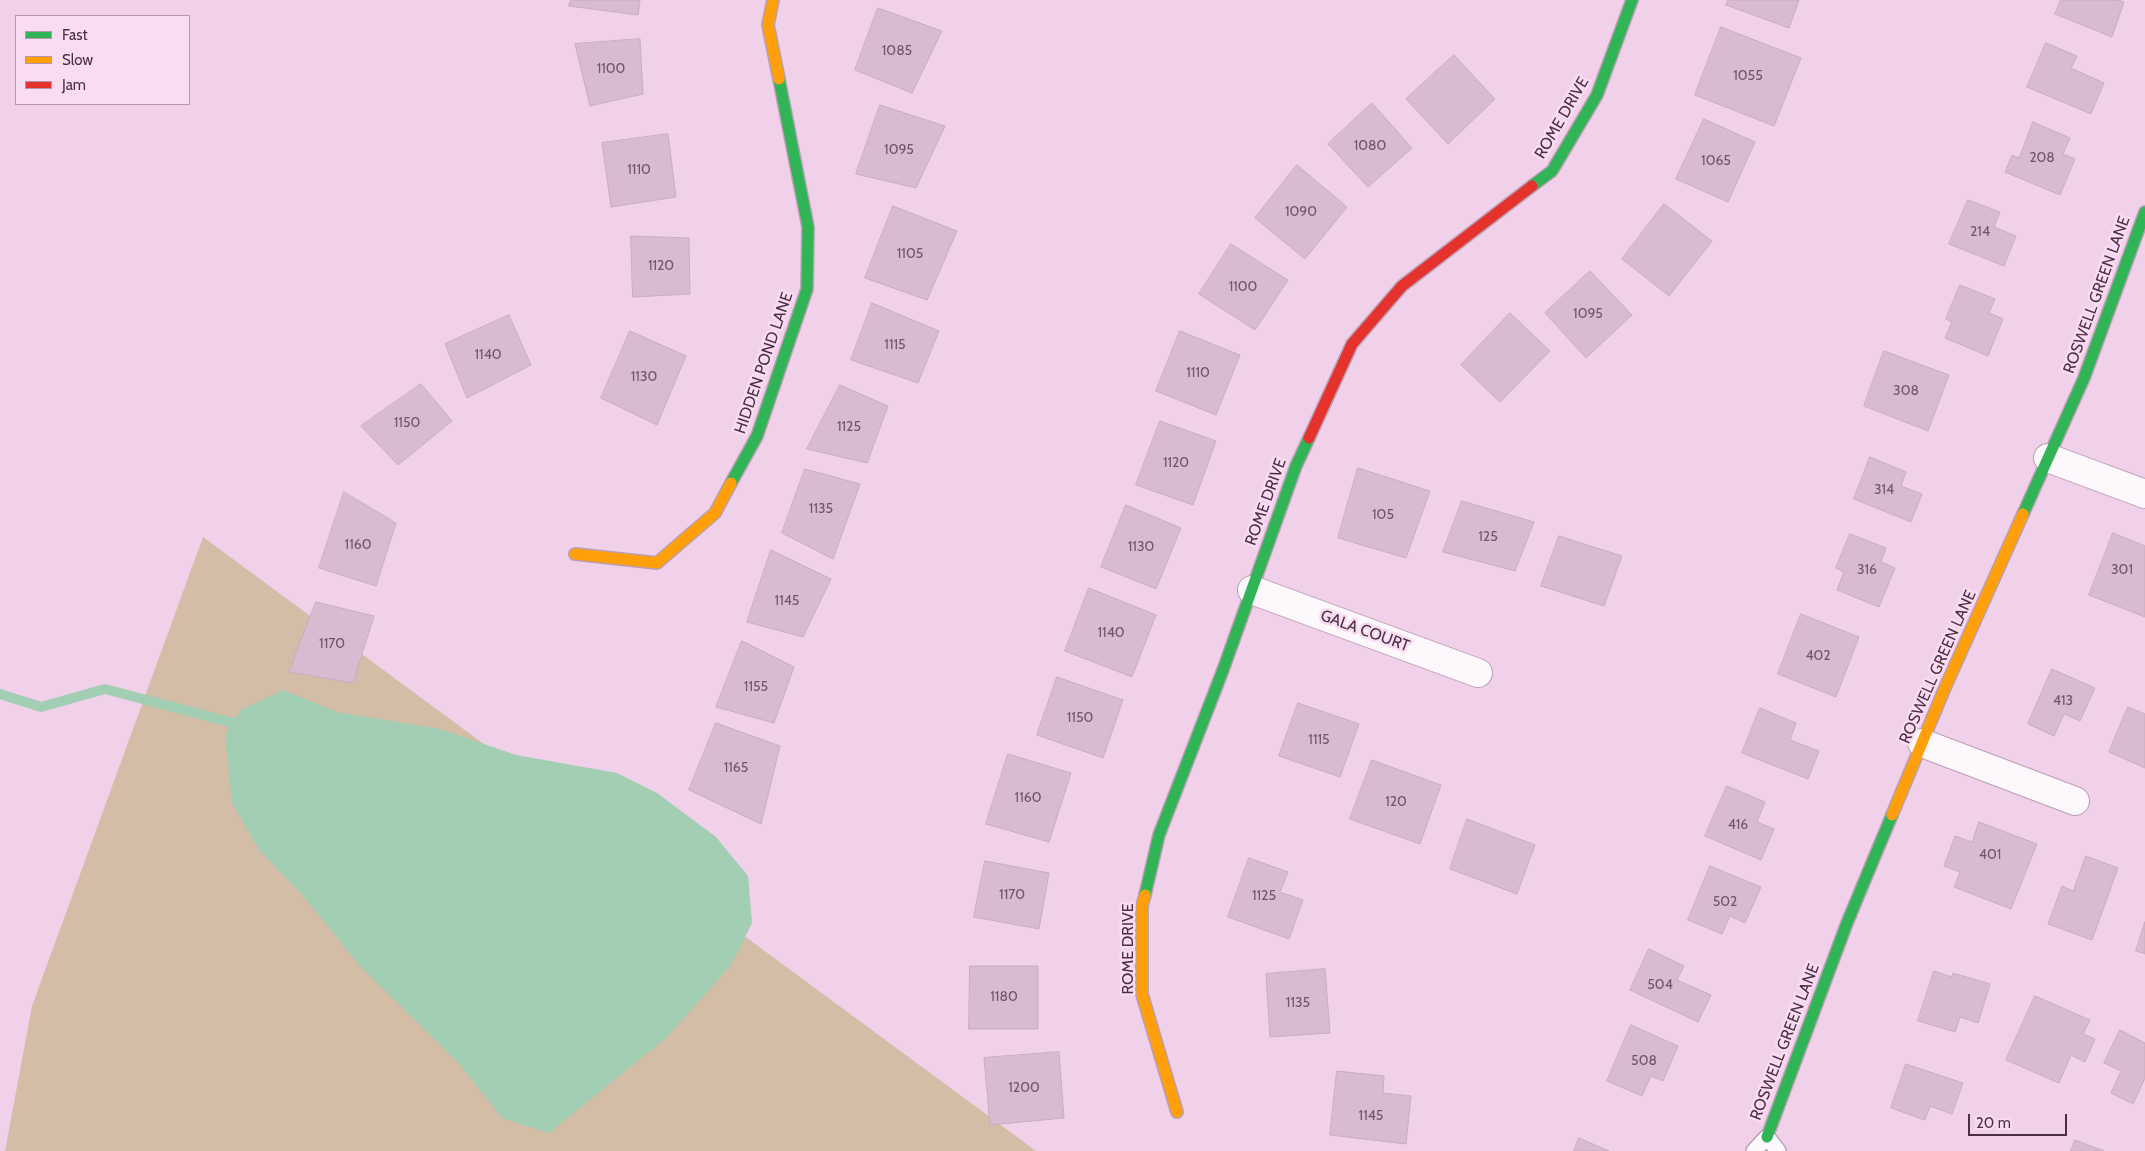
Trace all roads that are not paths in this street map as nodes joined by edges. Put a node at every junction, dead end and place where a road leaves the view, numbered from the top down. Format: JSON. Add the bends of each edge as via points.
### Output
{"nodes":[{"id":1,"x":773,"y":0,"type":"edge"},
{"id":2,"x":1632,"y":0,"type":"edge"},
{"id":3,"x":2145,"y":212,"type":"edge"},
{"id":4,"x":2048,"y":458,"type":"junction"},
{"id":5,"x":2145,"y":494,"type":"edge"},
{"id":6,"x":575,"y":554,"type":"dead end"},
{"id":7,"x":1252,"y":590,"type":"junction"},
{"id":8,"x":1478,"y":673,"type":"dead end"},
{"id":9,"x":1922,"y":743,"type":"junction"},
{"id":10,"x":2075,"y":802,"type":"dead end"},
{"id":11,"x":1177,"y":1112,"type":"dead end"},
{"id":12,"x":1767,"y":1136,"type":"junction"},
{"id":13,"x":1754,"y":1151,"type":"edge"},
{"id":14,"x":1778,"y":1151,"type":"edge"}],
"edges":[{"from":1,"to":6,"type":"street","name":"HIDDEN POND LANE","via":[[768,26],[808,227],[807,289],[757,436],[715,513],[656,563]]},
{"from":2,"to":7,"type":"street","name":"ROME DRIVE","via":[[1597,95],[1552,171],[1402,286],[1352,344],[1296,466]]},
{"from":3,"to":4,"type":"street","name":"ROSWELL GREEN LANE","via":[[2084,378]]},
{"from":4,"to":5,"type":"street"},
{"from":4,"to":9,"type":"street","name":"ROSWELL GREEN LANE"},
{"from":7,"to":8,"type":"street","name":"GALA COURT"},
{"from":7,"to":11,"type":"street","name":"ROME DRIVE","via":[[1159,834],[1142,906],[1142,994]]},
{"from":9,"to":10,"type":"street"},
{"from":9,"to":12,"type":"street","name":"ROSWELL GREEN LANE","via":[[1847,923]]},
{"from":12,"to":13,"type":"lane"},
{"from":12,"to":14,"type":"lane"}]}
